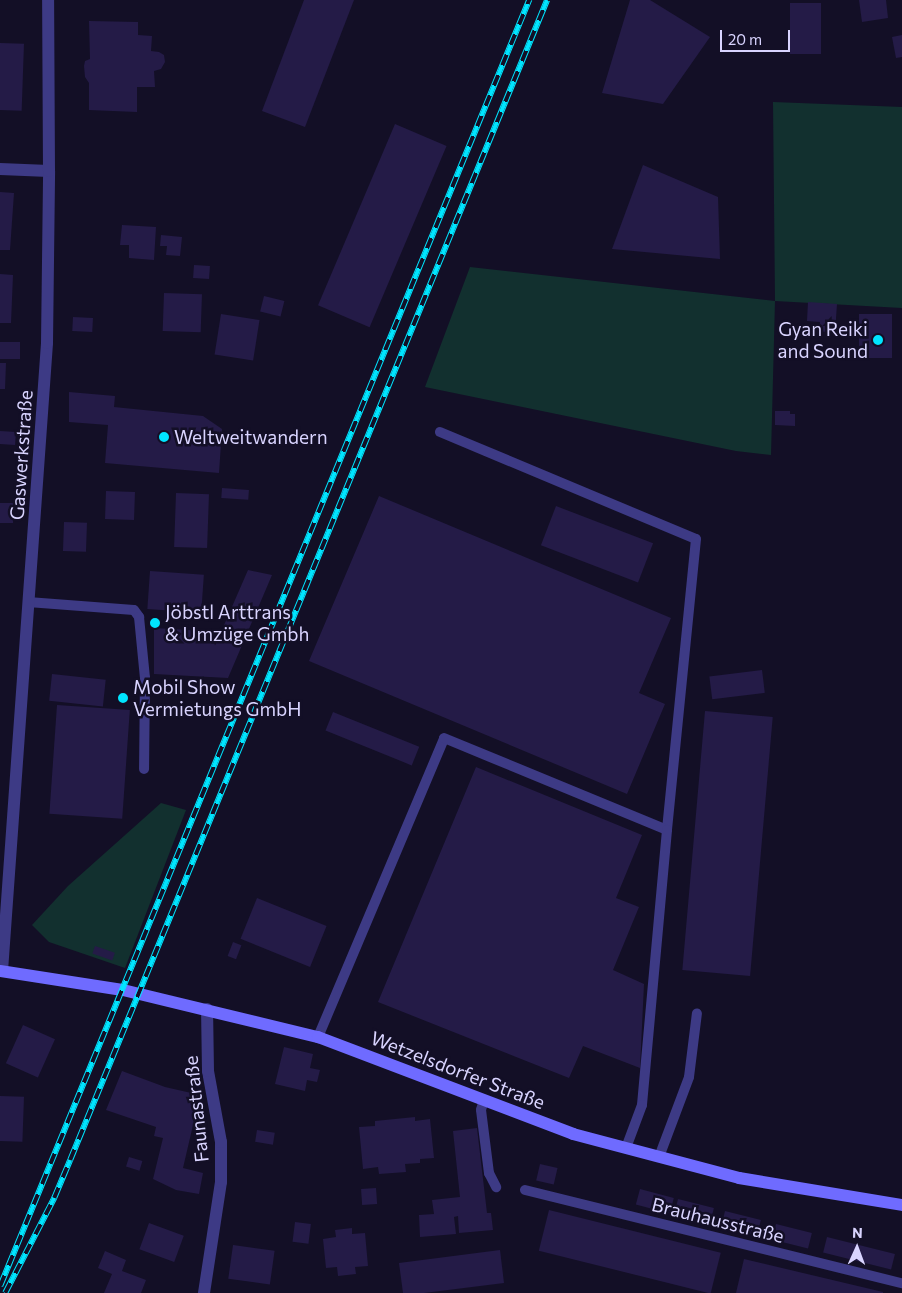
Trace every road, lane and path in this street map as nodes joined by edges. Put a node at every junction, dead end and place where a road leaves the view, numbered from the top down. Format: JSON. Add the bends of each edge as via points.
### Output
{"nodes":[{"id":1,"x":48,"y":0,"type":"edge"},
{"id":2,"x":0,"y":169,"type":"edge"},
{"id":3,"x":49,"y":171,"type":"junction"},
{"id":4,"x":440,"y":432,"type":"dead end"},
{"id":5,"x":28,"y":602,"type":"junction"},
{"id":6,"x":144,"y":769,"type":"dead end"},
{"id":7,"x":667,"y":830,"type":"junction"},
{"id":8,"x":1,"y":971,"type":"edge"},
{"id":9,"x":207,"y":1009,"type":"junction"},
{"id":10,"x":697,"y":1013,"type":"dead end"},
{"id":11,"x":318,"y":1037,"type":"junction"},
{"id":12,"x":484,"y":1100,"type":"junction"},
{"id":13,"x":626,"y":1148,"type":"junction"},
{"id":14,"x":659,"y":1157,"type":"junction"},
{"id":15,"x":496,"y":1187,"type":"dead end"},
{"id":16,"x":525,"y":1190,"type":"dead end"},
{"id":17,"x":902,"y":1204,"type":"edge"},
{"id":18,"x":902,"y":1283,"type":"edge"},
{"id":19,"x":204,"y":1293,"type":"edge"}],
"edges":[{"from":1,"to":3,"type":"street","name":"Gaswerkstraße"},
{"from":2,"to":3,"type":"street"},
{"from":3,"to":5,"type":"street","name":"Gaswerkstraße","via":[[47,343]]},
{"from":4,"to":7,"type":"lane","via":[[696,538]]},
{"from":5,"to":6,"type":"lane","via":[[134,610],[139,617],[145,678]]},
{"from":5,"to":8,"type":"street","name":"Gaswerkstraße"},
{"from":7,"to":11,"type":"lane","via":[[444,738]]},
{"from":7,"to":13,"type":"lane","via":[[642,1105]]},
{"from":8,"to":9,"type":"main road","name":"Wetzelsdorfer Straße","via":[[122,990]]},
{"from":9,"to":11,"type":"main road","name":"Wetzelsdorfer Straße"},
{"from":9,"to":19,"type":"street","name":"Faunastraße","via":[[208,1071],[221,1142],[221,1182]]},
{"from":10,"to":14,"type":"lane","via":[[689,1078]]},
{"from":11,"to":12,"type":"main road","name":"Wetzelsdorfer Straße"},
{"from":12,"to":13,"type":"main road","name":"Wetzelsdorfer Straße","via":[[573,1134]]},
{"from":12,"to":15,"type":"lane","via":[[481,1110],[488,1164]]},
{"from":13,"to":14,"type":"main road","name":"Wetzelsdorfer Straße"},
{"from":14,"to":17,"type":"main road","name":"Wetzelsdorfer Straße","via":[[739,1178]]},
{"from":16,"to":18,"type":"lane","name":"Brauhausstraße"}]}
